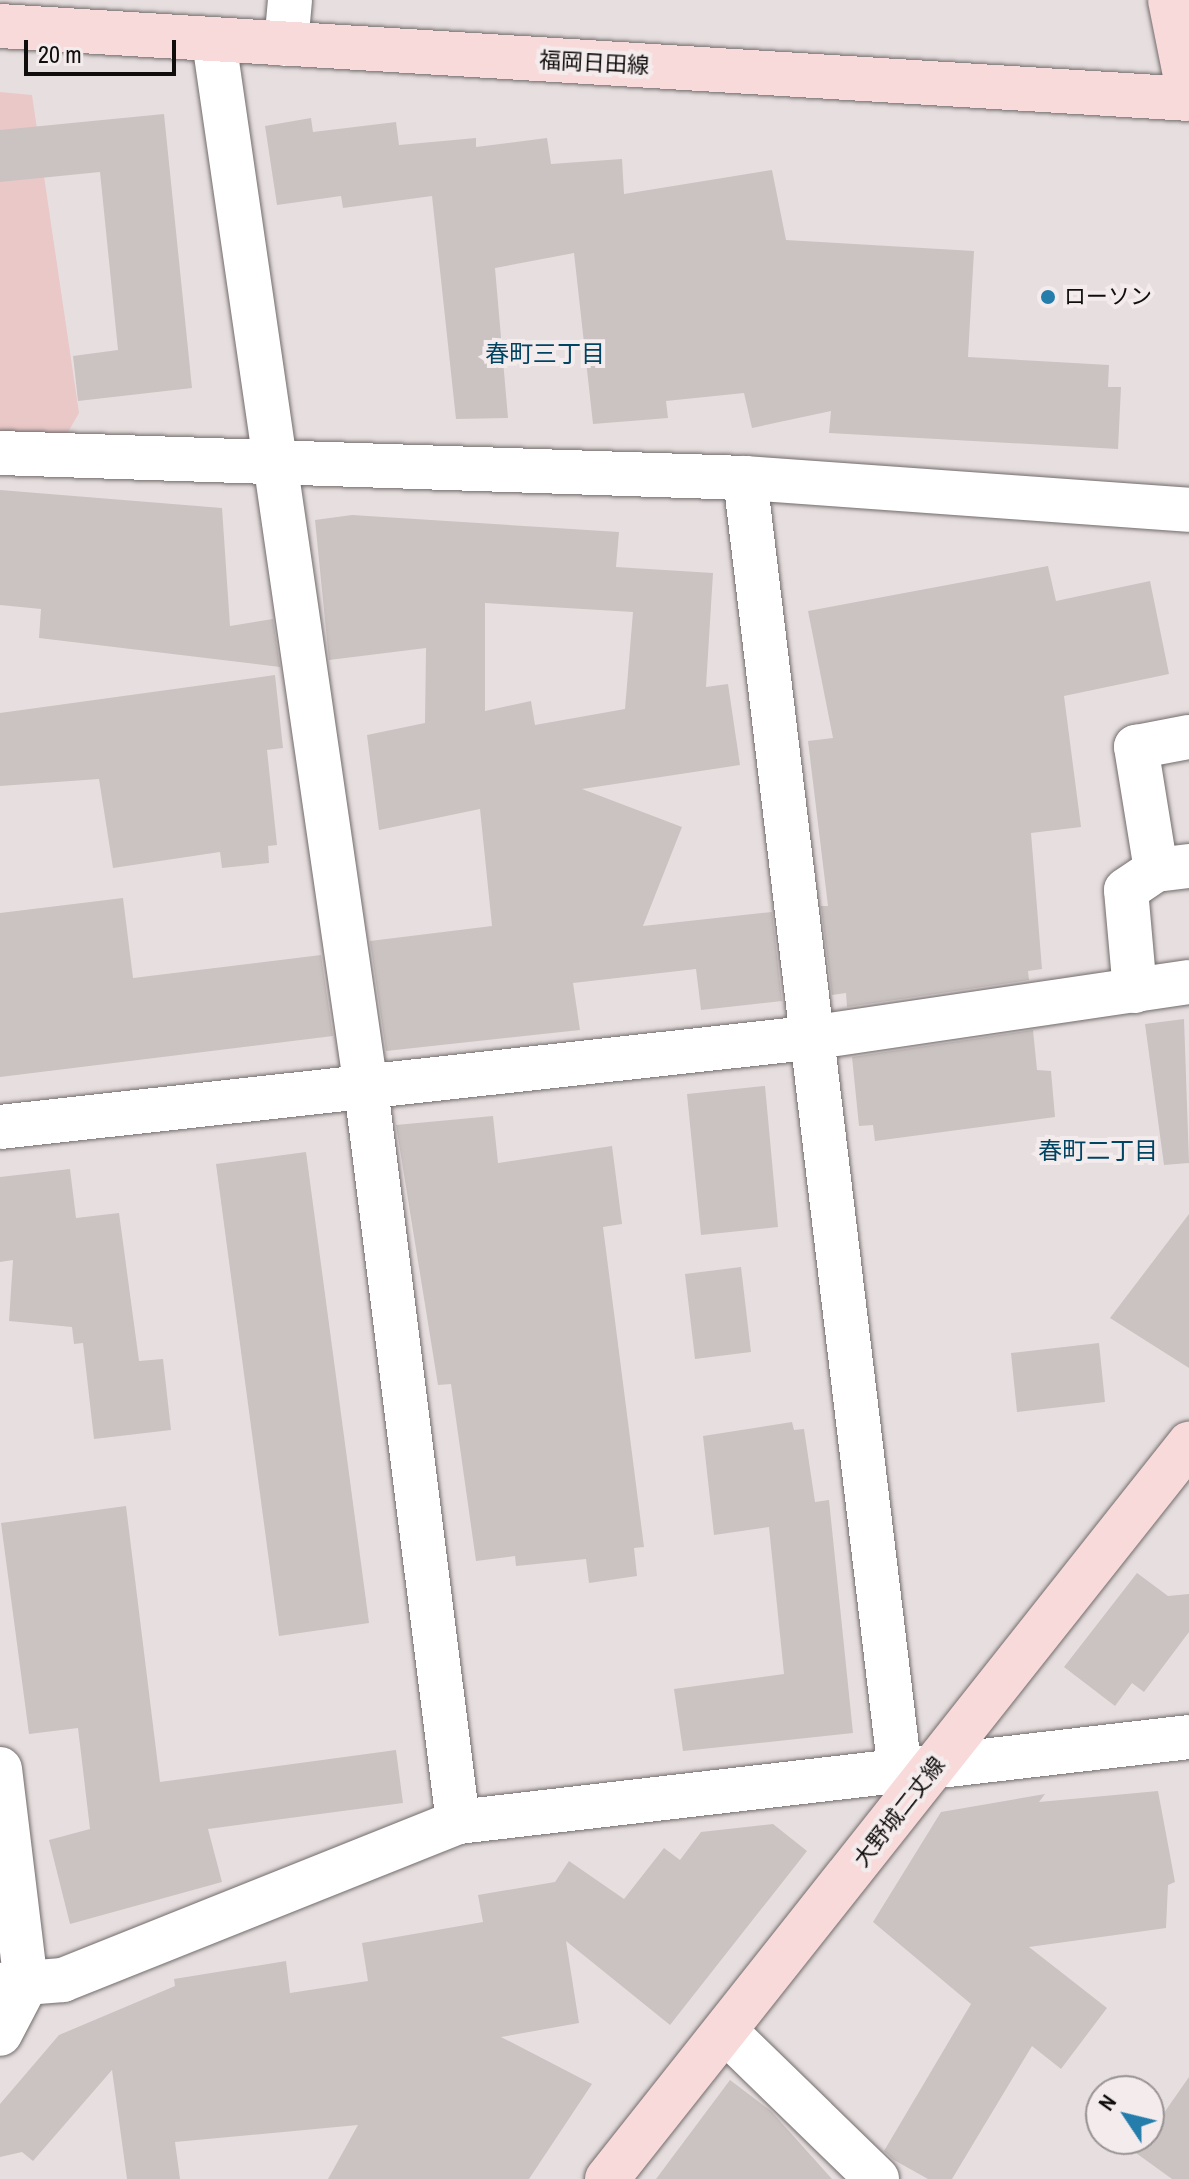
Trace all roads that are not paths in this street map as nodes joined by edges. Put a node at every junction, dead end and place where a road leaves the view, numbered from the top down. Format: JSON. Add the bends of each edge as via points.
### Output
{"nodes":[{"id":1,"x":290,"y":0,"type":"edge"},
{"id":2,"x":1170,"y":0,"type":"edge"},
{"id":3,"x":0,"y":26,"type":"edge"},
{"id":4,"x":214,"y":41,"type":"junction"},
{"id":5,"x":286,"y":44,"type":"junction"},
{"id":6,"x":1189,"y":97,"type":"edge"},
{"id":7,"x":0,"y":453,"type":"edge"},
{"id":8,"x":278,"y":458,"type":"junction"},
{"id":9,"x":745,"y":478,"type":"junction"},
{"id":10,"x":1189,"y":510,"type":"edge"},
{"id":11,"x":1189,"y":737,"type":"edge"},
{"id":12,"x":1173,"y":868,"type":"edge"},
{"id":13,"x":1189,"y":982,"type":"edge"},
{"id":14,"x":1135,"y":991,"type":"junction"},
{"id":15,"x":816,"y":1037,"type":"junction"},
{"id":16,"x":366,"y":1088,"type":"junction"},
{"id":17,"x":0,"y":1127,"type":"edge"},
{"id":18,"x":1189,"y":1444,"type":"edge"},
{"id":19,"x":1189,"y":1737,"type":"edge"},
{"id":20,"x":0,"y":1769,"type":"edge"},
{"id":21,"x":915,"y":1773,"type":"junction"},
{"id":22,"x":458,"y":1822,"type":"junction"},
{"id":23,"x":13,"y":1985,"type":"edge"},
{"id":24,"x":725,"y":2031,"type":"junction"},
{"id":25,"x":0,"y":2034,"type":"edge"},
{"id":26,"x":607,"y":2179,"type":"edge"},
{"id":27,"x":877,"y":2179,"type":"edge"}],
"edges":[{"from":1,"to":5,"type":"street"},
{"from":2,"to":6,"type":"main road"},
{"from":3,"to":4,"type":"main road","name":"福岡日田線"},
{"from":4,"to":5,"type":"main road","name":"福岡日田線"},
{"from":4,"to":8,"type":"street"},
{"from":5,"to":6,"type":"main road","name":"福岡日田線"},
{"from":7,"to":8,"type":"street"},
{"from":8,"to":9,"type":"street"},
{"from":8,"to":16,"type":"street"},
{"from":9,"to":10,"type":"street"},
{"from":9,"to":15,"type":"street"},
{"from":11,"to":12,"type":"street","via":[[1136,747]]},
{"from":12,"to":14,"type":"street","via":[[1126,890]]},
{"from":13,"to":14,"type":"street"},
{"from":14,"to":15,"type":"street"},
{"from":15,"to":16,"type":"street"},
{"from":15,"to":21,"type":"street"},
{"from":16,"to":17,"type":"street"},
{"from":16,"to":22,"type":"street"},
{"from":18,"to":21,"type":"main road","name":"大野城二丈線"},
{"from":19,"to":21,"type":"street"},
{"from":20,"to":23,"type":"street"},
{"from":21,"to":22,"type":"street"},
{"from":21,"to":24,"type":"main road","name":"大野城二丈線"},
{"from":22,"to":23,"type":"street","via":[[63,1980]]},
{"from":23,"to":25,"type":"street"},
{"from":24,"to":26,"type":"main road","name":"大野城二丈線"},
{"from":24,"to":27,"type":"street"}]}
